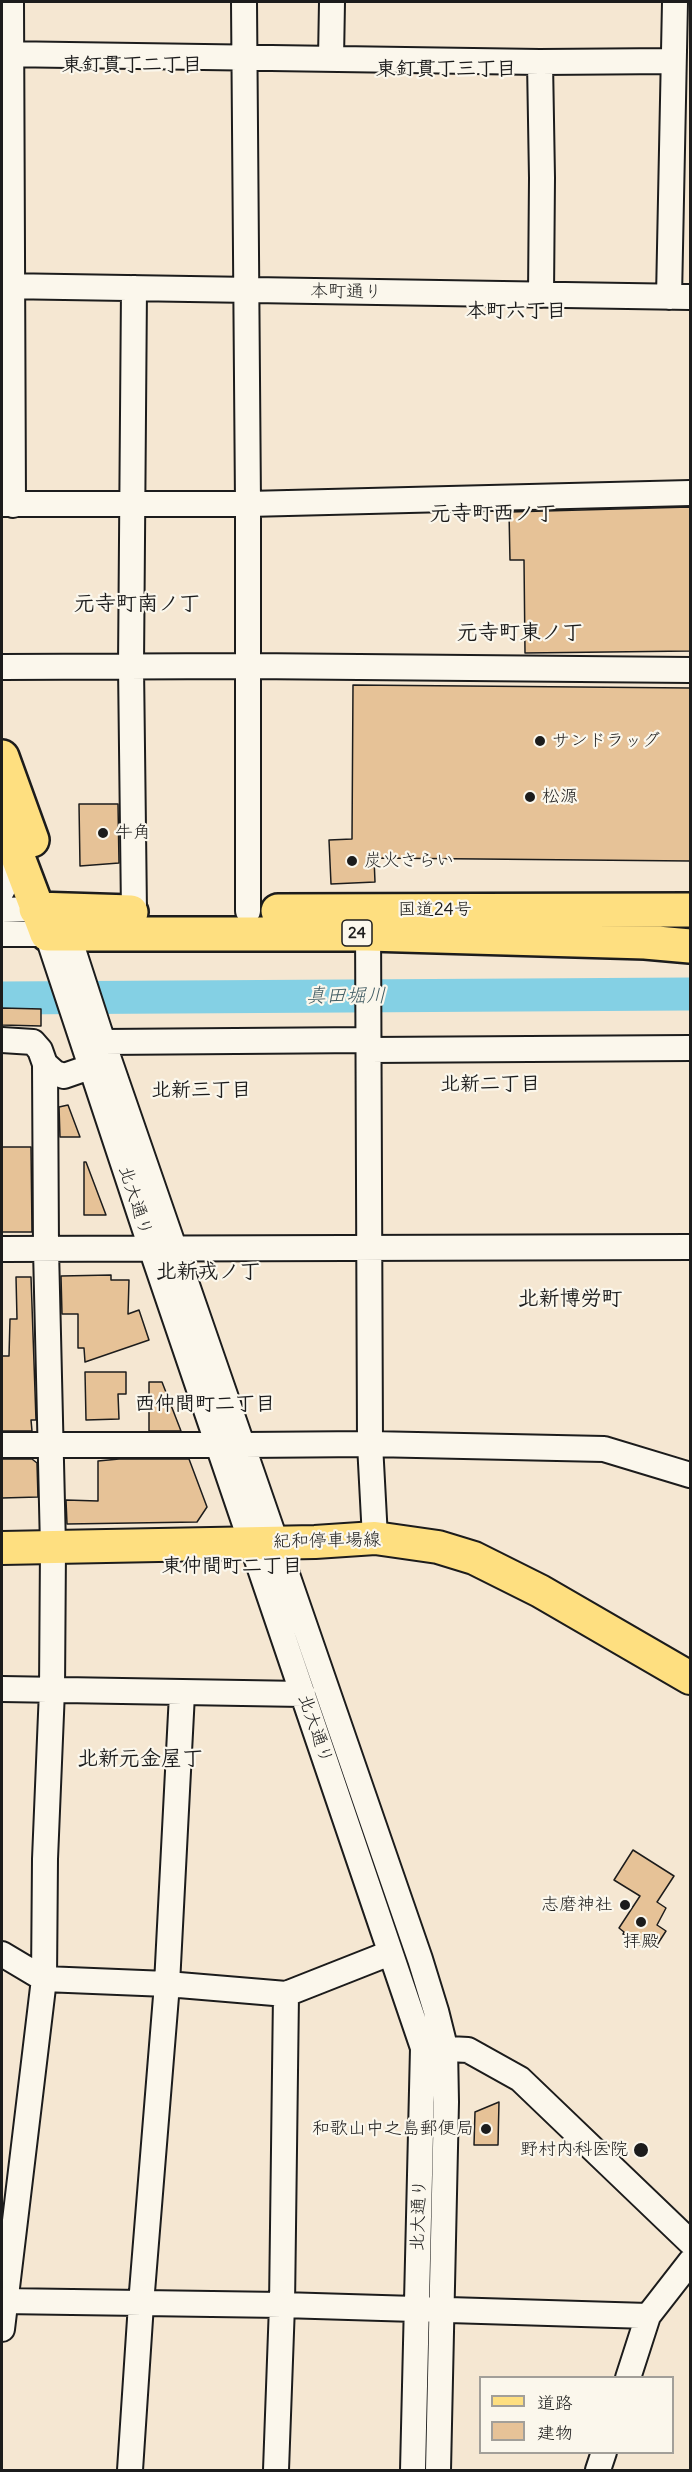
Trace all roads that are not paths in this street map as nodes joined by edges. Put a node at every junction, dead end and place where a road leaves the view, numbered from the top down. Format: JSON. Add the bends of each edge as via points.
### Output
{"nodes":[{"id":1,"x":11,"y":2,"type":"edge"},
{"id":2,"x":244,"y":2,"type":"edge"},
{"id":3,"x":332,"y":2,"type":"edge"},
{"id":4,"x":675,"y":2,"type":"edge"},
{"id":5,"x":6,"y":54,"type":"edge"},
{"id":6,"x":244,"y":57,"type":"junction"},
{"id":7,"x":331,"y":59,"type":"junction"},
{"id":8,"x":674,"y":61,"type":"junction"},
{"id":9,"x":540,"y":62,"type":"junction"},
{"id":10,"x":682,"y":109,"type":"edge"},
{"id":11,"x":6,"y":286,"type":"edge"},
{"id":12,"x":134,"y":288,"type":"junction"},
{"id":13,"x":246,"y":290,"type":"junction"},
{"id":14,"x":541,"y":295,"type":"junction"},
{"id":15,"x":680,"y":297,"type":"edge"},
{"id":16,"x":690,"y":493,"type":"edge"},
{"id":17,"x":248,"y":504,"type":"junction"},
{"id":18,"x":7,"y":505,"type":"edge"},
{"id":19,"x":132,"y":505,"type":"junction"},
{"id":20,"x":131,"y":666,"type":"junction"},
{"id":21,"x":249,"y":666,"type":"junction"},
{"id":22,"x":2,"y":667,"type":"edge"},
{"id":23,"x":690,"y":670,"type":"edge"},
{"id":24,"x":2,"y":757,"type":"edge"},
{"id":25,"x":7,"y":828,"type":"edge"},
{"id":26,"x":2,"y":891,"type":"edge"},
{"id":27,"x":2,"y":910,"type":"edge"},
{"id":28,"x":690,"y":910,"type":"edge"},
{"id":29,"x":248,"y":911,"type":"junction"},
{"id":30,"x":134,"y":912,"type":"junction"},
{"id":31,"x":53,"y":922,"type":"junction"},
{"id":32,"x":368,"y":922,"type":"junction"},
{"id":33,"x":2,"y":934,"type":"edge"},
{"id":34,"x":690,"y":941,"type":"edge"},
{"id":35,"x":645,"y":942,"type":"junction"},
{"id":36,"x":690,"y":946,"type":"edge"},
{"id":37,"x":82,"y":1010,"type":"junction"},
{"id":38,"x":2,"y":1040,"type":"edge"},
{"id":39,"x":103,"y":1042,"type":"junction"},
{"id":40,"x":368,"y":1045,"type":"junction"},
{"id":41,"x":690,"y":1048,"type":"edge"},
{"id":42,"x":45,"y":1064,"type":"junction"},
{"id":43,"x":90,"y":1067,"type":"junction"},
{"id":44,"x":368,"y":1247,"type":"junction"},
{"id":45,"x":690,"y":1247,"type":"edge"},
{"id":46,"x":151,"y":1248,"type":"junction"},
{"id":47,"x":175,"y":1248,"type":"junction"},
{"id":48,"x":2,"y":1249,"type":"edge"},
{"id":49,"x":46,"y":1249,"type":"junction"},
{"id":50,"x":52,"y":1444,"type":"junction"},
{"id":51,"x":370,"y":1444,"type":"junction"},
{"id":52,"x":2,"y":1445,"type":"edge"},
{"id":53,"x":219,"y":1445,"type":"junction"},
{"id":54,"x":243,"y":1445,"type":"junction"},
{"id":55,"x":690,"y":1475,"type":"edge"},
{"id":56,"x":375,"y":1538,"type":"junction"},
{"id":57,"x":264,"y":1542,"type":"junction"},
{"id":58,"x":53,"y":1547,"type":"junction"},
{"id":59,"x":2,"y":1548,"type":"edge"},
{"id":60,"x":690,"y":1678,"type":"edge"},
{"id":61,"x":2,"y":1689,"type":"edge"},
{"id":62,"x":52,"y":1690,"type":"junction"},
{"id":63,"x":183,"y":1694,"type":"junction"},
{"id":64,"x":303,"y":1694,"type":"junction"},
{"id":65,"x":390,"y":1953,"type":"junction"},
{"id":66,"x":2,"y":1954,"type":"edge"},
{"id":67,"x":44,"y":1979,"type":"junction"},
{"id":68,"x":167,"y":1984,"type":"junction"},
{"id":69,"x":286,"y":1994,"type":"junction"},
{"id":70,"x":434,"y":2048,"type":"junction"},
{"id":71,"x":690,"y":2242,"type":"edge"},
{"id":72,"x":690,"y":2262,"type":"edge"},
{"id":73,"x":3,"y":2301,"type":"edge"},
{"id":74,"x":141,"y":2304,"type":"junction"},
{"id":75,"x":282,"y":2305,"type":"junction"},
{"id":76,"x":416,"y":2310,"type":"junction"},
{"id":77,"x":441,"y":2311,"type":"junction"},
{"id":78,"x":648,"y":2316,"type":"junction"},
{"id":79,"x":2,"y":2330,"type":"edge"},
{"id":80,"x":629,"y":2376,"type":"edge"},
{"id":81,"x":603,"y":2454,"type":"edge"},
{"id":82,"x":130,"y":2470,"type":"edge"},
{"id":83,"x":276,"y":2470,"type":"edge"},
{"id":84,"x":413,"y":2470,"type":"edge"},
{"id":85,"x":438,"y":2470,"type":"edge"},
{"id":86,"x":598,"y":2470,"type":"edge"}],
"edges":[{"from":1,"to":5,"type":"street"},
{"from":2,"to":6,"type":"street"},
{"from":3,"to":7,"type":"street"},
{"from":4,"to":8,"type":"street"},
{"from":5,"to":6,"type":"street"},
{"from":5,"to":11,"type":"street"},
{"from":6,"to":7,"type":"street"},
{"from":6,"to":13,"type":"street"},
{"from":7,"to":9,"type":"street"},
{"from":8,"to":9,"type":"street"},
{"from":8,"to":10,"type":"street"},
{"from":9,"to":14,"type":"street"},
{"from":10,"to":15,"type":"street"},
{"from":11,"to":12,"type":"street","name":"本町通り"},
{"from":11,"to":18,"type":"street"},
{"from":12,"to":13,"type":"street","name":"本町通り"},
{"from":12,"to":19,"type":"street"},
{"from":13,"to":14,"type":"street","name":"本町通り"},
{"from":13,"to":17,"type":"street"},
{"from":14,"to":15,"type":"street","name":"本町通り"},
{"from":16,"to":17,"type":"street"},
{"from":17,"to":19,"type":"street"},
{"from":17,"to":21,"type":"street"},
{"from":18,"to":19,"type":"street"},
{"from":19,"to":20,"type":"street"},
{"from":20,"to":21,"type":"street"},
{"from":20,"to":22,"type":"street"},
{"from":20,"to":30,"type":"street"},
{"from":21,"to":23,"type":"street"},
{"from":21,"to":29,"type":"street"},
{"from":24,"to":31,"type":"highway"},
{"from":25,"to":26,"type":"street","via":[[10,875]]},
{"from":25,"to":31,"type":"highway"},
{"from":27,"to":31,"type":"street"},
{"from":28,"to":32,"type":"highway","name":"国道24号","number":"24"},
{"from":29,"to":30,"type":"highway","name":"国道24号","number":"24"},
{"from":29,"to":32,"type":"highway","name":"国道24号","number":"24"},
{"from":30,"to":31,"type":"highway","name":"国道24号","number":"24"},
{"from":31,"to":32,"type":"highway","name":"国道24号","number":"24"},
{"from":31,"to":33,"type":"street"},
{"from":31,"to":37,"type":"street"},
{"from":32,"to":35,"type":"highway","name":"国道24号","number":"24"},
{"from":32,"to":40,"type":"street"},
{"from":34,"to":35,"type":"highway"},
{"from":35,"to":36,"type":"highway","name":"国道24号","number":"24"},
{"from":37,"to":39,"type":"street","name":"北大通り"},
{"from":37,"to":43,"type":"street","name":"北大通り"},
{"from":38,"to":42,"type":"street","via":[[33,1042]]},
{"from":39,"to":40,"type":"street"},
{"from":39,"to":47,"type":"street","name":"北大通り"},
{"from":40,"to":41,"type":"street"},
{"from":40,"to":44,"type":"street"},
{"from":42,"to":43,"type":"street","via":[[64,1076]]},
{"from":42,"to":49,"type":"street"},
{"from":43,"to":46,"type":"street","name":"北大通り"},
{"from":44,"to":45,"type":"street"},
{"from":44,"to":47,"type":"street"},
{"from":44,"to":51,"type":"street"},
{"from":46,"to":47,"type":"street"},
{"from":46,"to":49,"type":"street"},
{"from":46,"to":53,"type":"street","name":"北大通り"},
{"from":47,"to":54,"type":"street","name":"北大通り"},
{"from":48,"to":49,"type":"street"},
{"from":49,"to":50,"type":"street"},
{"from":50,"to":52,"type":"street"},
{"from":50,"to":53,"type":"street"},
{"from":50,"to":58,"type":"street"},
{"from":51,"to":54,"type":"street"},
{"from":51,"to":55,"type":"street","via":[[604,1449]]},
{"from":51,"to":56,"type":"street"},
{"from":53,"to":57,"type":"street","name":"北大通り"},
{"from":54,"to":57,"type":"street","name":"北大通り"},
{"from":56,"to":57,"type":"main road","name":"紀和停車場線"},
{"from":56,"to":60,"type":"main road","name":"紀和停車場線","via":[[438,1547],[474,1558],[540,1591]]},
{"from":57,"to":58,"type":"main road","name":"紀和停車場線"},
{"from":57,"to":64,"type":"street","name":"北大通り"},
{"from":57,"to":70,"type":"street","name":"北大通り","via":[[420,1959]]},
{"from":58,"to":59,"type":"main road","name":"紀和停車場線"},
{"from":58,"to":62,"type":"street"},
{"from":61,"to":62,"type":"street"},
{"from":62,"to":63,"type":"street"},
{"from":62,"to":67,"type":"street"},
{"from":63,"to":64,"type":"street"},
{"from":63,"to":68,"type":"street"},
{"from":64,"to":65,"type":"street","name":"北大通り"},
{"from":65,"to":69,"type":"street"},
{"from":65,"to":70,"type":"street","name":"北大通り"},
{"from":66,"to":67,"type":"street"},
{"from":67,"to":68,"type":"street"},
{"from":67,"to":73,"type":"street"},
{"from":68,"to":69,"type":"street"},
{"from":68,"to":74,"type":"street"},
{"from":69,"to":75,"type":"street"},
{"from":70,"to":71,"type":"street","via":[[468,2050],[520,2079]]},
{"from":70,"to":76,"type":"street","name":"北大通り"},
{"from":70,"to":77,"type":"street","name":"北大通り","via":[[446,2102]]},
{"from":72,"to":78,"type":"street"},
{"from":73,"to":74,"type":"street"},
{"from":73,"to":79,"type":"street"},
{"from":74,"to":75,"type":"street"},
{"from":74,"to":82,"type":"street"},
{"from":75,"to":76,"type":"street"},
{"from":75,"to":83,"type":"street"},
{"from":76,"to":77,"type":"street"},
{"from":76,"to":84,"type":"street","name":"北大通り"},
{"from":77,"to":78,"type":"street"},
{"from":77,"to":85,"type":"street","name":"北大通り"},
{"from":78,"to":80,"type":"street"},
{"from":81,"to":86,"type":"street"}]}
